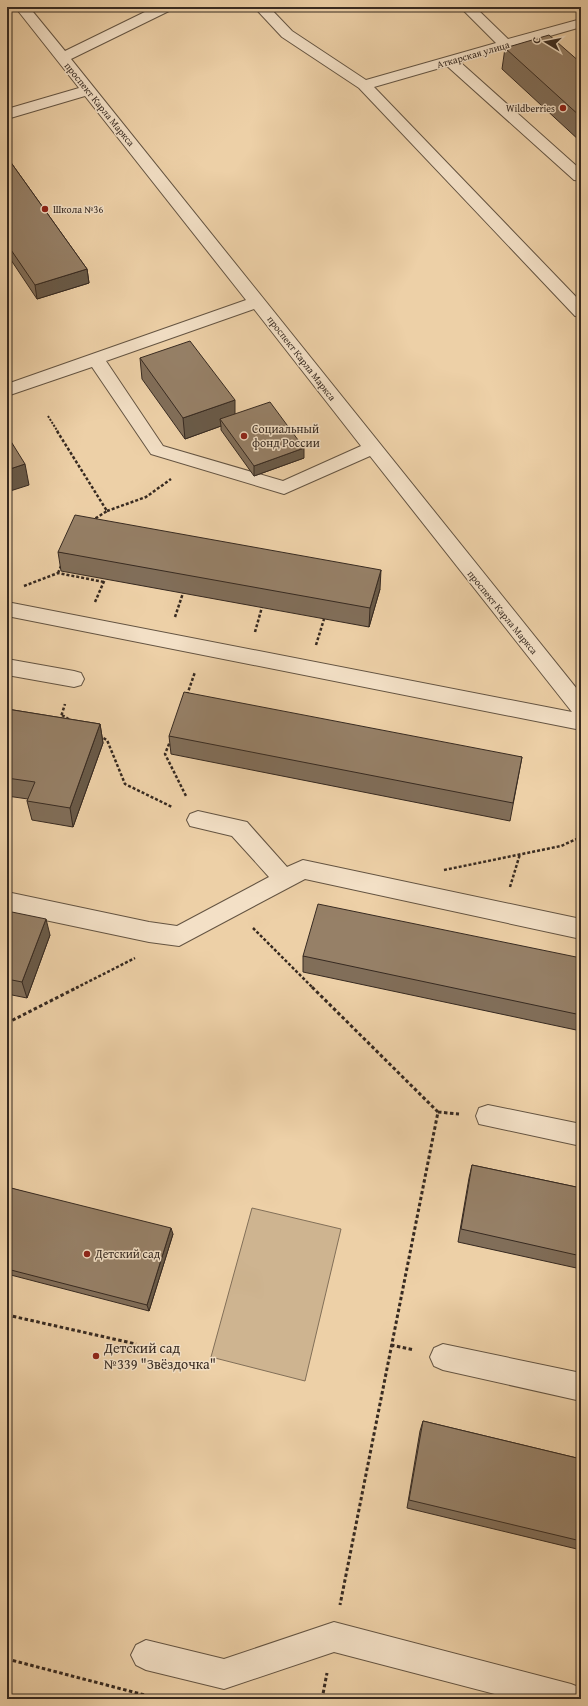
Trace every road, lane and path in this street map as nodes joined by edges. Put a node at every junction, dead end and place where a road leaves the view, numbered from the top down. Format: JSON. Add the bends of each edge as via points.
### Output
{"nodes":[{"id":1,"x":22,"y":7,"type":"edge"},
{"id":2,"x":166,"y":7,"type":"edge"},
{"id":3,"x":261,"y":7,"type":"edge"},
{"id":4,"x":467,"y":7,"type":"edge"},
{"id":5,"x":581,"y":23,"type":"edge"},
{"id":6,"x":506,"y":45,"type":"junction"},
{"id":7,"x":63,"y":58,"type":"junction"},
{"id":8,"x":450,"y":61,"type":"junction"},
{"id":9,"x":364,"y":85,"type":"junction"},
{"id":10,"x":88,"y":90,"type":"junction"},
{"id":11,"x":7,"y":114,"type":"edge"},
{"id":12,"x":581,"y":177,"type":"edge"},
{"id":13,"x":258,"y":302,"type":"junction"},
{"id":14,"x":581,"y":312,"type":"edge"},
{"id":15,"x":96,"y":360,"type":"junction"},
{"id":16,"x":7,"y":390,"type":"edge"},
{"id":17,"x":48,"y":416,"type":"dead end"},
{"id":18,"x":372,"y":448,"type":"junction"},
{"id":19,"x":146,"y":497,"type":"dead end"},
{"id":20,"x":107,"y":511,"type":"junction"},
{"id":21,"x":90,"y":522,"type":"edge"},
{"id":22,"x":64,"y":560,"type":"edge"},
{"id":23,"x":58,"y":573,"type":"junction"},
{"id":24,"x":106,"y":579,"type":"edge"},
{"id":25,"x":104,"y":582,"type":"junction"},
{"id":26,"x":22,"y":587,"type":"dead end"},
{"id":27,"x":101,"y":588,"type":"edge"},
{"id":28,"x":183,"y":593,"type":"edge"},
{"id":29,"x":181,"y":603,"type":"edge"},
{"id":30,"x":262,"y":607,"type":"edge"},
{"id":31,"x":7,"y":609,"type":"edge"},
{"id":32,"x":260,"y":618,"type":"dead end"},
{"id":33,"x":324,"y":619,"type":"edge"},
{"id":34,"x":321,"y":630,"type":"dead end"},
{"id":35,"x":204,"y":648,"type":"junction"},
{"id":36,"x":7,"y":667,"type":"edge"},
{"id":37,"x":74,"y":679,"type":"dead end"},
{"id":38,"x":186,"y":697,"type":"edge"},
{"id":39,"x":581,"y":709,"type":"edge"},
{"id":40,"x":62,"y":715,"type":"dead end"},
{"id":41,"x":75,"y":722,"type":"edge"},
{"id":42,"x":581,"y":722,"type":"edge"},
{"id":43,"x":94,"y":733,"type":"edge"},
{"id":44,"x":173,"y":733,"type":"edge"},
{"id":45,"x":198,"y":820,"type":"junction"},
{"id":46,"x":581,"y":837,"type":"edge"},
{"id":47,"x":520,"y":854,"type":"junction"},
{"id":48,"x":442,"y":870,"type":"dead end"},
{"id":49,"x":285,"y":880,"type":"junction"},
{"id":50,"x":7,"y":902,"type":"edge"},
{"id":51,"x":233,"y":908,"type":"junction"},
{"id":52,"x":501,"y":912,"type":"junction"},
{"id":53,"x":581,"y":929,"type":"edge"},
{"id":54,"x":179,"y":936,"type":"junction"},
{"id":55,"x":7,"y":1023,"type":"edge"},
{"id":56,"x":488,"y":1116,"type":"dead end"},
{"id":57,"x":581,"y":1135,"type":"edge"},
{"id":58,"x":7,"y":1314,"type":"edge"},
{"id":59,"x":136,"y":1344,"type":"dead end"},
{"id":60,"x":443,"y":1357,"type":"dead end"},
{"id":61,"x":581,"y":1387,"type":"edge"},
{"id":62,"x":334,"y":1637,"type":"junction"},
{"id":63,"x":146,"y":1655,"type":"dead end"},
{"id":64,"x":7,"y":1659,"type":"edge"},
{"id":65,"x":160,"y":1699,"type":"edge"},
{"id":66,"x":322,"y":1699,"type":"edge"},
{"id":67,"x":571,"y":1699,"type":"edge"}],
"edges":[{"from":1,"to":7,"type":"street","name":"проспект Карла Маркса"},
{"from":2,"to":7,"type":"street"},
{"from":3,"to":9,"type":"street","via":[[287,34]]},
{"from":4,"to":6,"type":"street"},
{"from":5,"to":6,"type":"street","name":"Аткарская улица","via":[[549,38]]},
{"from":6,"to":8,"type":"street","name":"Аткарская улица"},
{"from":7,"to":10,"type":"street","name":"проспект Карла Маркса"},
{"from":8,"to":9,"type":"street","name":"Аткарская улица"},
{"from":8,"to":12,"type":"street"},
{"from":9,"to":14,"type":"street"},
{"from":10,"to":11,"type":"street"},
{"from":10,"to":13,"type":"street","name":"проспект Карла Маркса"},
{"from":13,"to":15,"type":"street"},
{"from":13,"to":18,"type":"street","name":"проспект Карла Маркса"},
{"from":15,"to":16,"type":"street"},
{"from":15,"to":18,"type":"street","via":[[157,450],[284,488]]},
{"from":17,"to":20,"type":"path"},
{"from":18,"to":39,"type":"street","name":"проспект Карла Маркса"},
{"from":19,"to":20,"type":"path"},
{"from":20,"to":21,"type":"path"},
{"from":22,"to":23,"type":"path"},
{"from":23,"to":25,"type":"path"},
{"from":23,"to":26,"type":"path"},
{"from":24,"to":25,"type":"path"},
{"from":25,"to":27,"type":"path"},
{"from":28,"to":29,"type":"path"},
{"from":30,"to":32,"type":"path"},
{"from":31,"to":35,"type":"street"},
{"from":33,"to":34,"type":"path"},
{"from":35,"to":38,"type":"path"},
{"from":35,"to":42,"type":"street"},
{"from":36,"to":37,"type":"street"},
{"from":40,"to":41,"type":"path"},
{"from":43,"to":45,"type":"path","via":[[107,740],[125,784]]},
{"from":44,"to":45,"type":"path","via":[[165,754]]},
{"from":45,"to":49,"type":"street","via":[[239,828]]},
{"from":46,"to":47,"type":"path","via":[[561,846]]},
{"from":47,"to":48,"type":"path"},
{"from":47,"to":52,"type":"path"},
{"from":49,"to":51,"type":"street"},
{"from":49,"to":52,"type":"street","via":[[303,869]]},
{"from":50,"to":54,"type":"street"},
{"from":51,"to":54,"type":"street"},
{"from":51,"to":62,"type":"path","via":[[438,1112]]},
{"from":52,"to":53,"type":"street"},
{"from":54,"to":55,"type":"path"},
{"from":56,"to":57,"type":"street"},
{"from":58,"to":59,"type":"path"},
{"from":60,"to":61,"type":"street"},
{"from":62,"to":63,"type":"street","via":[[224,1674]]},
{"from":62,"to":66,"type":"path"},
{"from":62,"to":67,"type":"street"},
{"from":64,"to":65,"type":"path"}]}
